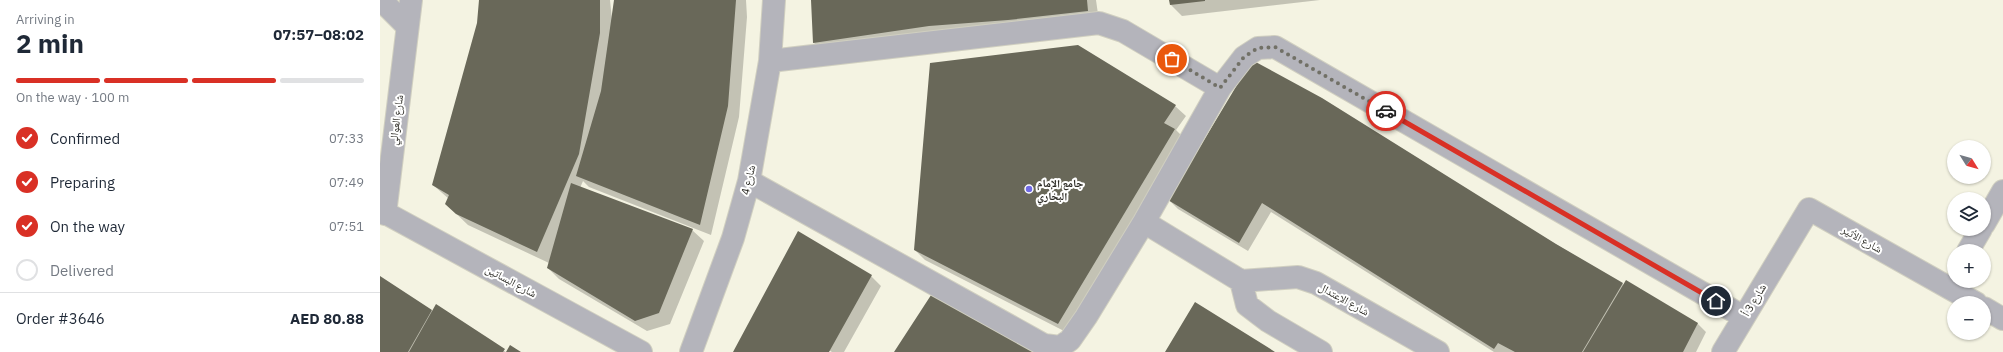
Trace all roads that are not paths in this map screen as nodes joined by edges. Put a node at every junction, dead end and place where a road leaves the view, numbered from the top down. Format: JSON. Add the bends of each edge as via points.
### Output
{"nodes":[{"id":1,"x":381,"y":0,"type":"edge"},
{"id":2,"x":410,"y":0,"type":"edge"},
{"id":3,"x":774,"y":0,"type":"edge"},
{"id":4,"x":408,"y":26,"type":"junction"},
{"id":5,"x":770,"y":60,"type":"junction"},
{"id":6,"x":1220,"y":88,"type":"junction"},
{"id":7,"x":749,"y":181,"type":"junction"},
{"id":8,"x":2003,"y":191,"type":"edge"},
{"id":9,"x":383,"y":212,"type":"edge"},
{"id":10,"x":1991,"y":212,"type":"edge"},
{"id":11,"x":1144,"y":222,"type":"junction"},
{"id":12,"x":1772,"y":270,"type":"joint"},
{"id":13,"x":1947,"y":279,"type":"edge"},
{"id":14,"x":1241,"y":280,"type":"junction"},
{"id":15,"x":1959,"y":288,"type":"edge"},
{"id":16,"x":1968,"y":296,"type":"edge"},
{"id":17,"x":1991,"y":312,"type":"edge"},
{"id":18,"x":1744,"y":317,"type":"junction"},
{"id":19,"x":2003,"y":319,"type":"edge"},
{"id":20,"x":641,"y":352,"type":"edge"},
{"id":21,"x":691,"y":352,"type":"edge"},
{"id":22,"x":1320,"y":352,"type":"edge"},
{"id":23,"x":1438,"y":352,"type":"edge"},
{"id":24,"x":1723,"y":352,"type":"edge"}],
"edges":[{"from":1,"to":4,"type":"street"},
{"from":2,"to":4,"type":"street","name":"شارع العوالي"},
{"from":3,"to":5,"type":"street","name":"شارع 4"},
{"from":4,"to":9,"type":"street","name":"شارع العوالي"},
{"from":5,"to":6,"type":"street","via":[[1099,23],[1123,30]]},
{"from":5,"to":7,"type":"street","name":"شارع 4"},
{"from":6,"to":11,"type":"street"},
{"from":6,"to":18,"type":"street","via":[[1244,57],[1258,48],[1275,47]]},
{"from":7,"to":11,"type":"street","via":[[1044,345],[1060,347],[1070,340],[1086,317]]},
{"from":7,"to":21,"type":"street","name":"شارع 4","via":[[733,238]]},
{"from":8,"to":10,"type":"street"},
{"from":9,"to":20,"type":"street","name":"شارع البساتين"},
{"from":11,"to":14,"type":"street"},
{"from":12,"to":13,"type":"street","name":"شارع الأثير","via":[[1809,209]]},
{"from":12,"to":18,"type":"street","name":"شارع 3 أ"},
{"from":14,"to":22,"type":"street","via":[[1247,305],[1268,321]]},
{"from":14,"to":23,"type":"street","name":"شارع الإعتدال","via":[[1298,277],[1316,283]]},
{"from":15,"to":16,"type":"street","name":"شارع الأثير"},
{"from":17,"to":19,"type":"street"},
{"from":18,"to":24,"type":"street","name":"شارع 3 أ"}]}
